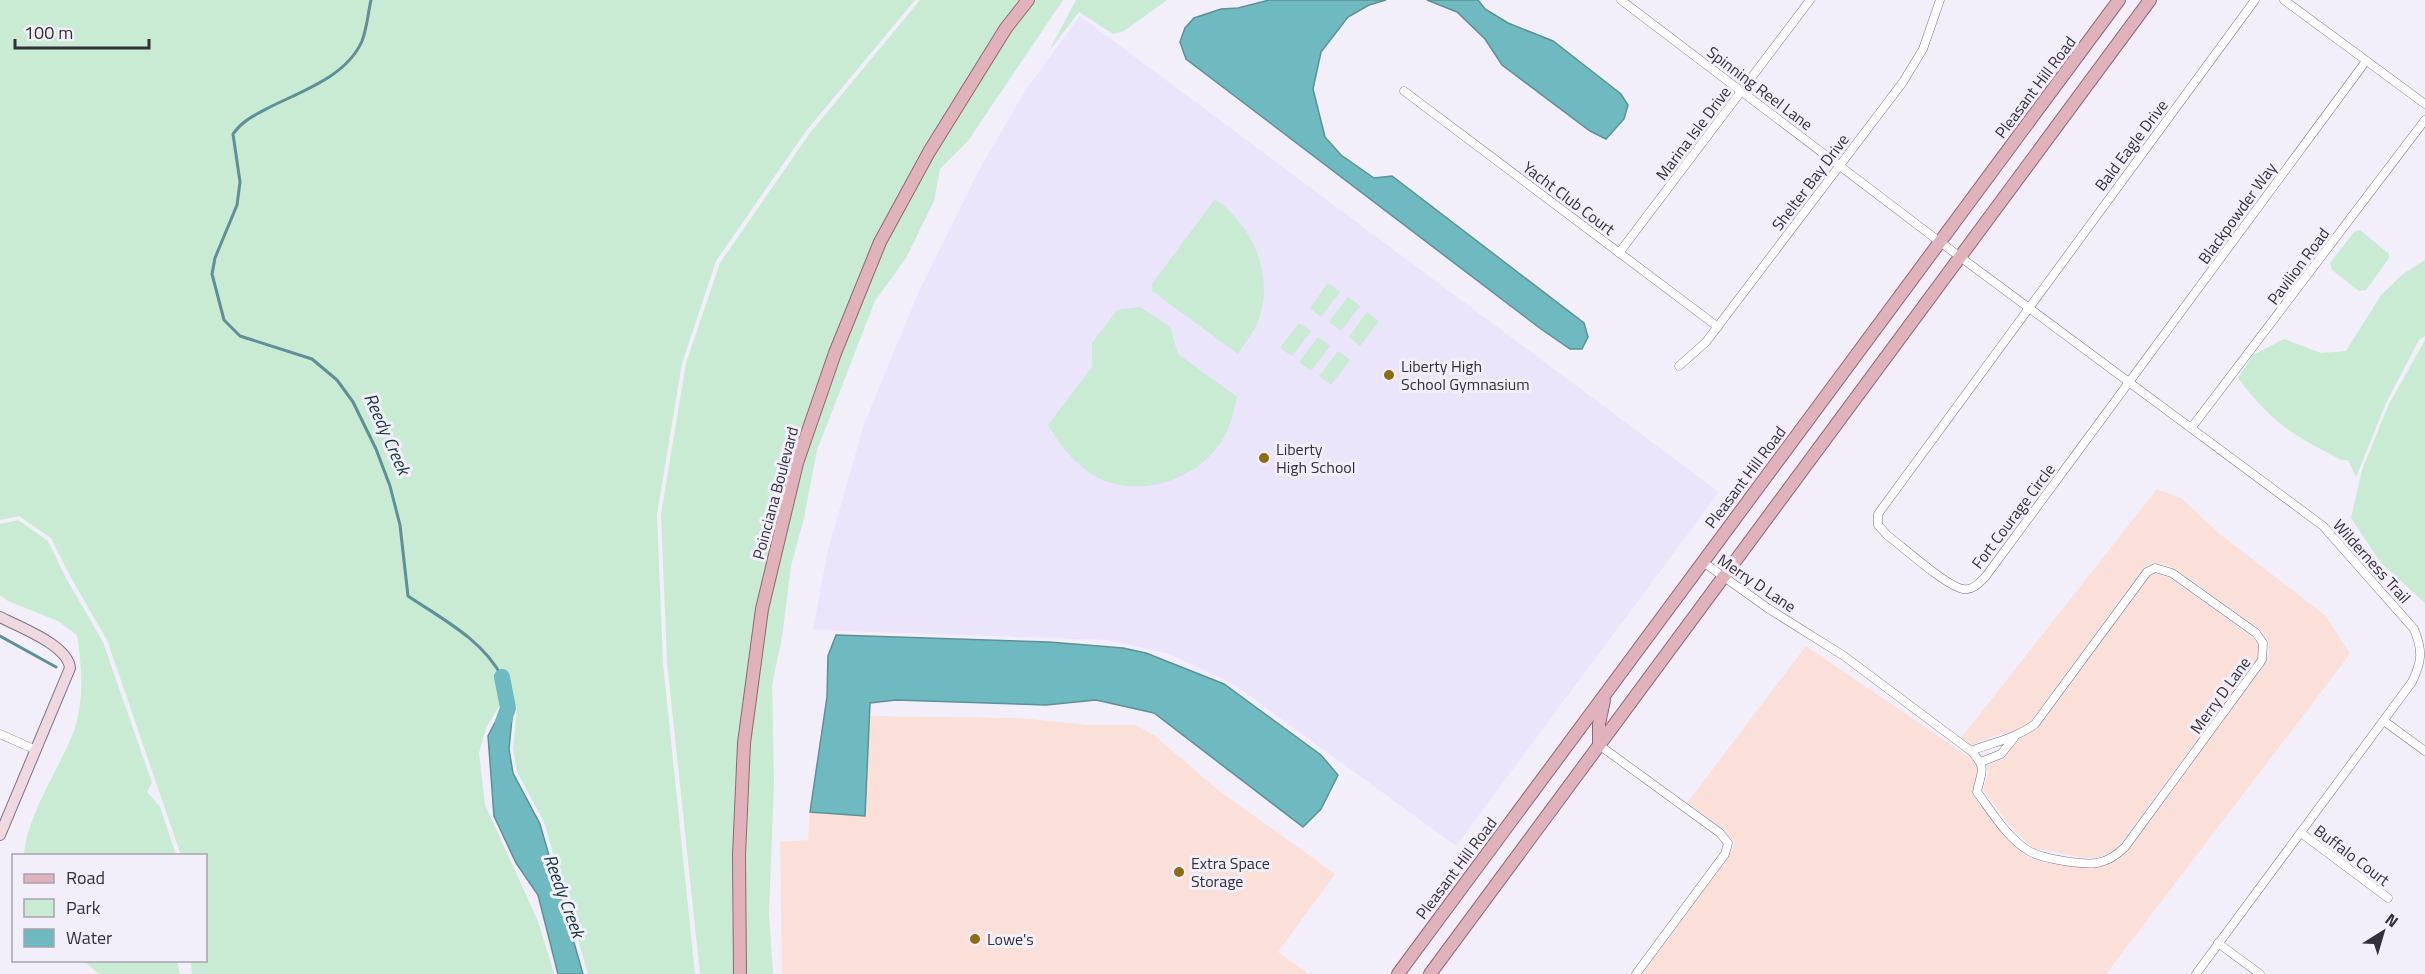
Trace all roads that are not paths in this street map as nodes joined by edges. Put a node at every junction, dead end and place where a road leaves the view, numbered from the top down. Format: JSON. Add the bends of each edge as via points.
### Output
{"nodes":[{"id":1,"x":1028,"y":0,"type":"edge"},
{"id":2,"x":1621,"y":0,"type":"edge"},
{"id":3,"x":1810,"y":0,"type":"edge"},
{"id":4,"x":1940,"y":0,"type":"edge"},
{"id":5,"x":2119,"y":0,"type":"edge"},
{"id":6,"x":2150,"y":0,"type":"edge"},
{"id":7,"x":2255,"y":0,"type":"edge"},
{"id":8,"x":2284,"y":0,"type":"edge"},
{"id":9,"x":2366,"y":61,"type":"junction"},
{"id":10,"x":1404,"y":91,"type":"dead end"},
{"id":11,"x":1742,"y":91,"type":"junction"},
{"id":12,"x":2425,"y":104,"type":"edge"},
{"id":13,"x":2425,"y":120,"type":"edge"},
{"id":14,"x":1840,"y":166,"type":"junction"},
{"id":15,"x":1940,"y":242,"type":"junction"},
{"id":16,"x":1619,"y":253,"type":"junction"},
{"id":17,"x":1961,"y":256,"type":"junction"},
{"id":18,"x":2028,"y":306,"type":"junction"},
{"id":19,"x":1718,"y":327,"type":"junction"},
{"id":20,"x":1679,"y":366,"type":"dead end"},
{"id":21,"x":2130,"y":382,"type":"junction"},
{"id":22,"x":2192,"y":427,"type":"junction"},
{"id":23,"x":1703,"y":562,"type":"junction"},
{"id":24,"x":1723,"y":577,"type":"junction"},
{"id":25,"x":0,"y":617,"type":"edge"},
{"id":26,"x":1606,"y":693,"type":"junction"},
{"id":27,"x":2384,"y":721,"type":"junction"},
{"id":28,"x":0,"y":734,"type":"edge"},
{"id":29,"x":2014,"y":738,"type":"junction"},
{"id":30,"x":1599,"y":745,"type":"junction"},
{"id":31,"x":36,"y":750,"type":"junction"},
{"id":32,"x":1971,"y":751,"type":"junction"},
{"id":33,"x":2425,"y":751,"type":"edge"},
{"id":34,"x":1981,"y":762,"type":"junction"},
{"id":35,"x":2301,"y":833,"type":"junction"},
{"id":36,"x":0,"y":836,"type":"edge"},
{"id":37,"x":2388,"y":898,"type":"dead end"},
{"id":38,"x":2218,"y":943,"type":"junction"},
{"id":39,"x":740,"y":974,"type":"edge"},
{"id":40,"x":1398,"y":974,"type":"edge"},
{"id":41,"x":1430,"y":974,"type":"edge"},
{"id":42,"x":1636,"y":974,"type":"edge"},
{"id":43,"x":2196,"y":974,"type":"edge"},
{"id":44,"x":2260,"y":974,"type":"edge"}],
"edges":[{"from":1,"to":39,"type":"main road","name":"Poinciana Boulevard","via":[[1006,28],[929,152],[880,242],[835,353],[797,463],[762,609],[744,743],[739,855]]},
{"from":2,"to":11,"type":"street","name":"Spinning Reel Lane"},
{"from":3,"to":11,"type":"street","name":"Marina Isle Drive"},
{"from":4,"to":14,"type":"street","name":"Shelter Bay Drive","via":[[1918,57],[1903,82]]},
{"from":5,"to":15,"type":"main road","name":"Pleasant Hill Road"},
{"from":6,"to":17,"type":"main road"},
{"from":7,"to":18,"type":"street","name":"Bald Eagle Drive"},
{"from":8,"to":9,"type":"street"},
{"from":9,"to":12,"type":"street"},
{"from":9,"to":21,"type":"street","name":"Blackpowder Way"},
{"from":10,"to":16,"type":"street","name":"Yacht Club Court"},
{"from":11,"to":14,"type":"street","name":"Spinning Reel Lane"},
{"from":11,"to":16,"type":"street","name":"Marina Isle Drive"},
{"from":13,"to":22,"type":"street","name":"Pavilion Road"},
{"from":14,"to":15,"type":"street","name":"Spinning Reel Lane"},
{"from":14,"to":19,"type":"street","name":"Shelter Bay Drive"},
{"from":15,"to":17,"type":"street","name":"Wilderness Trail"},
{"from":15,"to":23,"type":"main road","name":"Pleasant Hill Road"},
{"from":16,"to":19,"type":"street","name":"Yacht Club Court"},
{"from":17,"to":18,"type":"street","name":"Wilderness Trail"},
{"from":17,"to":24,"type":"main road"},
{"from":18,"to":21,"type":"street","name":"Wilderness Trail"},
{"from":18,"to":21,"type":"street","name":"Fort Courage Circle","via":[[1878,514],[1878,525],[1887,535],[1952,585],[1965,590],[1986,576]]},
{"from":19,"to":20,"type":"street","name":"Shelter Bay Drive"},
{"from":21,"to":22,"type":"street","name":"Wilderness Trail"},
{"from":22,"to":27,"type":"street","name":"Wilderness Trail","via":[[2323,526],[2414,629],[2422,661]]},
{"from":23,"to":24,"type":"street","name":"Merry D Lane"},
{"from":23,"to":26,"type":"main road","name":"Pleasant Hill Road"},
{"from":24,"to":30,"type":"main road"},
{"from":24,"to":32,"type":"street","name":"Merry D Lane","via":[[1844,656]]},
{"from":25,"to":31,"type":"street","via":[[58,648],[69,661],[69,671]]},
{"from":26,"to":30,"type":"main road"},
{"from":26,"to":40,"type":"main road","name":"Pleasant Hill Road"},
{"from":27,"to":33,"type":"street"},
{"from":27,"to":35,"type":"street","name":"Wilderness Trail"},
{"from":28,"to":31,"type":"street"},
{"from":29,"to":32,"type":"street","name":"Merry D Lane"},
{"from":29,"to":34,"type":"street","name":"Merry D Lane","via":[[2001,754]]},
{"from":29,"to":34,"type":"street","name":"Merry D Lane","via":[[2035,724],[2147,572],[2155,568],[2172,573],[2256,633],[2263,643],[2262,660],[2116,856],[2097,863],[2030,852],[2010,835],[1977,792],[1984,772]]},
{"from":30,"to":41,"type":"main road"},
{"from":30,"to":42,"type":"street","via":[[1720,833],[1728,843],[1725,854]]},
{"from":31,"to":36,"type":"street"},
{"from":32,"to":34,"type":"street","name":"Merry D Lane"},
{"from":35,"to":37,"type":"street","name":"Buffalo Court"},
{"from":35,"to":38,"type":"street","name":"Wilderness Trail"},
{"from":38,"to":43,"type":"street","name":"Wilderness Trail"},
{"from":38,"to":44,"type":"street"}]}
